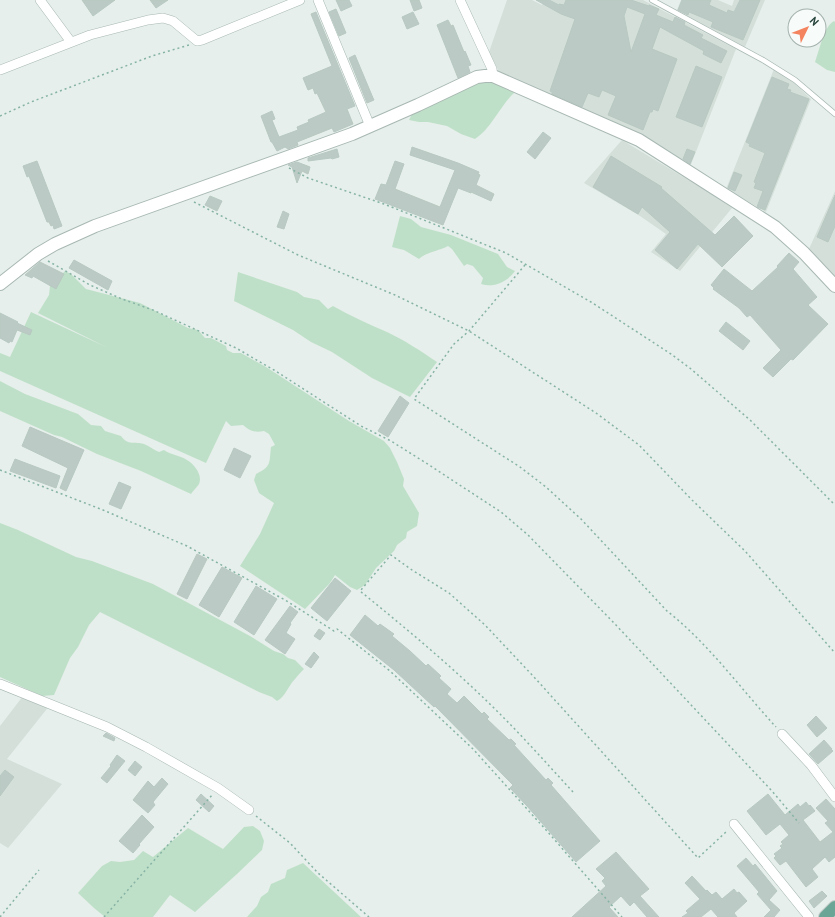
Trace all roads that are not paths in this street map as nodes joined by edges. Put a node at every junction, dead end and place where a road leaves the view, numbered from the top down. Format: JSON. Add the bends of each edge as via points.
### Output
{"nodes":[{"id":1,"x":40,"y":0,"type":"edge"},
{"id":2,"x":300,"y":0,"type":"edge"},
{"id":3,"x":318,"y":0,"type":"edge"},
{"id":4,"x":460,"y":0,"type":"edge"},
{"id":5,"x":652,"y":0,"type":"edge"},
{"id":6,"x":71,"y":42,"type":"junction"},
{"id":7,"x":0,"y":70,"type":"edge"},
{"id":8,"x":493,"y":76,"type":"junction"},
{"id":9,"x":835,"y":114,"type":"edge"},
{"id":10,"x":370,"y":126,"type":"junction"},
{"id":11,"x":0,"y":284,"type":"edge"},
{"id":12,"x":835,"y":286,"type":"edge"},
{"id":13,"x":0,"y":684,"type":"edge"},
{"id":14,"x":782,"y":734,"type":"road end"},
{"id":15,"x":835,"y":796,"type":"edge"},
{"id":16,"x":249,"y":810,"type":"road end"},
{"id":17,"x":734,"y":824,"type":"road end"},
{"id":18,"x":835,"y":907,"type":"edge"},
{"id":19,"x":809,"y":917,"type":"edge"},
{"id":20,"x":825,"y":917,"type":"edge"}],
"edges":[{"from":1,"to":6,"type":"street"},
{"from":2,"to":6,"type":"street","via":[[197,41],[173,21],[164,18],[118,27]]},
{"from":3,"to":10,"type":"street"},
{"from":4,"to":8,"type":"street"},
{"from":5,"to":9,"type":"lane","via":[[763,60],[795,80]]},
{"from":6,"to":7,"type":"street"},
{"from":8,"to":10,"type":"street","via":[[477,77]]},
{"from":8,"to":12,"type":"street","via":[[639,140],[774,227],[804,253]]},
{"from":10,"to":11,"type":"street","via":[[316,148],[95,226],[38,254]]},
{"from":13,"to":16,"type":"street","via":[[107,727],[218,788]]},
{"from":14,"to":15,"type":"street"},
{"from":17,"to":19,"type":"street"},
{"from":18,"to":20,"type":"main road"}]}
